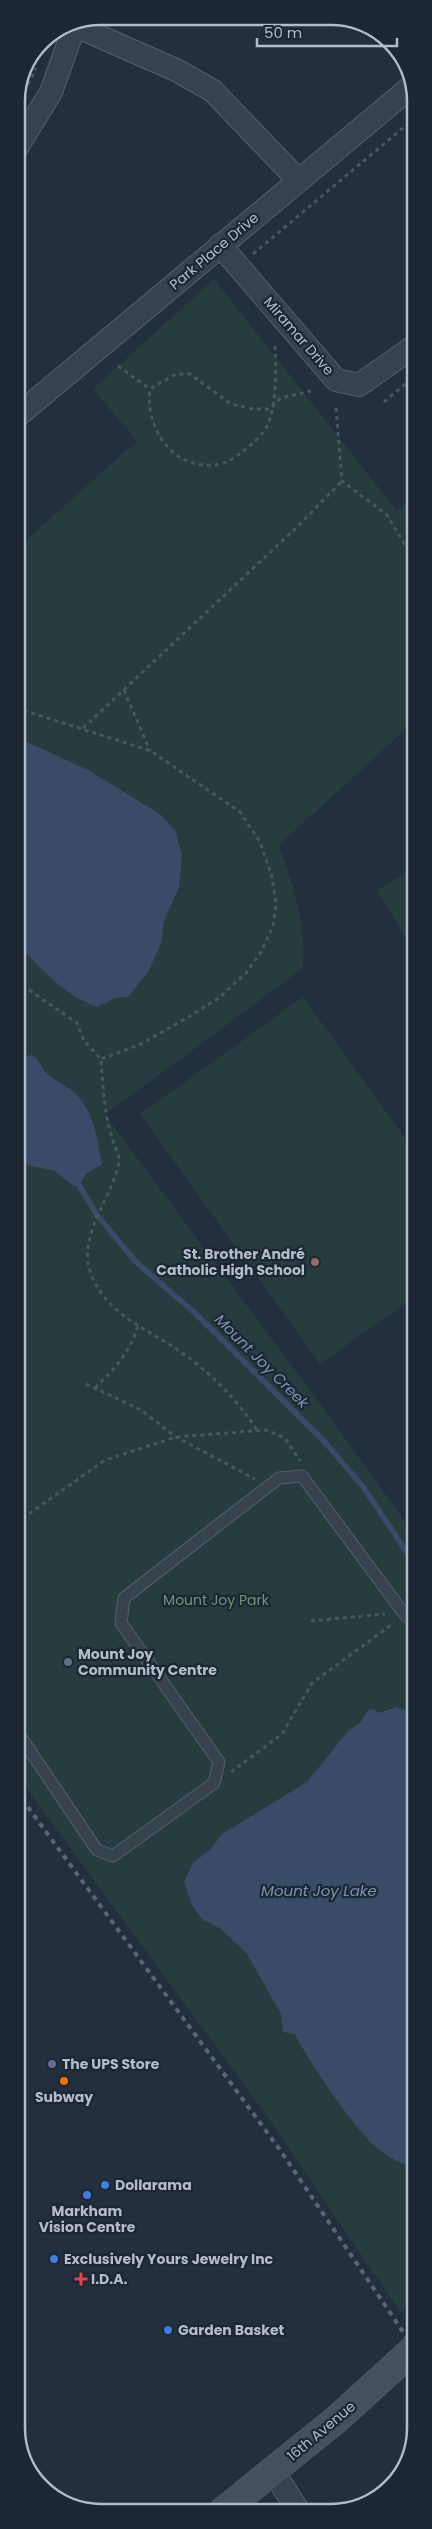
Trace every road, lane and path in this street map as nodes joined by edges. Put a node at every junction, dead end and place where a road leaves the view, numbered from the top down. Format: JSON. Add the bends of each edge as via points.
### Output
{"nodes":[{"id":1,"x":81,"y":28,"type":"edge"},
{"id":2,"x":69,"y":32,"type":"edge"},
{"id":3,"x":40,"y":59,"type":"dead end"},
{"id":4,"x":26,"y":88,"type":"edge"},
{"id":5,"x":406,"y":91,"type":"edge"},
{"id":6,"x":407,"y":125,"type":"edge"},
{"id":7,"x":25,"y":134,"type":"edge"},
{"id":8,"x":298,"y":180,"type":"junction"},
{"id":9,"x":220,"y":246,"type":"junction"},
{"id":10,"x":251,"y":256,"type":"dead end"},
{"id":11,"x":276,"y":346,"type":"dead end"},
{"id":12,"x":407,"y":351,"type":"edge"},
{"id":13,"x":118,"y":366,"type":"dead end"},
{"id":14,"x":407,"y":383,"type":"edge"},
{"id":15,"x":150,"y":389,"type":"junction"},
{"id":16,"x":311,"y":391,"type":"dead end"},
{"id":17,"x":384,"y":402,"type":"dead end"},
{"id":18,"x":336,"y":408,"type":"dead end"},
{"id":19,"x":25,"y":409,"type":"edge"},
{"id":20,"x":270,"y":409,"type":"junction"},
{"id":21,"x":342,"y":481,"type":"junction"},
{"id":22,"x":407,"y":549,"type":"edge"},
{"id":23,"x":124,"y":689,"type":"junction"},
{"id":24,"x":25,"y":711,"type":"edge"},
{"id":25,"x":83,"y":728,"type":"junction"},
{"id":26,"x":151,"y":751,"type":"junction"},
{"id":27,"x":25,"y":987,"type":"edge"},
{"id":28,"x":101,"y":1059,"type":"junction"},
{"id":29,"x":138,"y":1324,"type":"junction"},
{"id":30,"x":86,"y":1384,"type":"dead end"},
{"id":31,"x":95,"y":1388,"type":"junction"},
{"id":32,"x":257,"y":1430,"type":"junction"},
{"id":33,"x":176,"y":1438,"type":"junction"},
{"id":34,"x":302,"y":1476,"type":"junction"},
{"id":35,"x":268,"y":1486,"type":"junction"},
{"id":36,"x":25,"y":1517,"type":"edge"},
{"id":37,"x":405,"y":1615,"type":"junction"},
{"id":38,"x":311,"y":1621,"type":"dead end"},
{"id":39,"x":25,"y":1743,"type":"edge"},
{"id":40,"x":214,"y":1783,"type":"junction"},
{"id":41,"x":407,"y":2355,"type":"edge"},
{"id":42,"x":274,"y":2470,"type":"junction"},
{"id":43,"x":232,"y":2504,"type":"edge"},
{"id":44,"x":294,"y":2504,"type":"edge"}],
"edges":[{"from":1,"to":8,"type":"street","via":[[213,90]]},
{"from":2,"to":7,"type":"street","via":[[51,92]]},
{"from":3,"to":4,"type":"path"},
{"from":5,"to":8,"type":"street","name":"Park Place Drive"},
{"from":6,"to":10,"type":"path"},
{"from":8,"to":9,"type":"street","name":"Park Place Drive"},
{"from":9,"to":12,"type":"street","name":"Miramar Drive","via":[[336,380],[359,385]]},
{"from":9,"to":19,"type":"street","name":"Park Place Drive"},
{"from":11,"to":20,"type":"path","via":[[276,388]]},
{"from":13,"to":15,"type":"path"},
{"from":14,"to":17,"type":"path"},
{"from":15,"to":20,"type":"path","via":[[176,374],[190,374],[232,404]]},
{"from":15,"to":20,"type":"path","via":[[148,406],[158,436],[176,455],[198,465],[225,463],[250,446],[267,426]]},
{"from":16,"to":20,"type":"path","via":[[281,398]]},
{"from":18,"to":21,"type":"path"},
{"from":21,"to":22,"type":"path","via":[[386,515]]},
{"from":21,"to":23,"type":"path","via":[[297,528]]},
{"from":23,"to":25,"type":"path"},
{"from":23,"to":26,"type":"path"},
{"from":24,"to":25,"type":"path"},
{"from":25,"to":26,"type":"path"},
{"from":26,"to":28,"type":"path","via":[[240,812],[260,842],[272,877],[273,926],[261,952],[246,973],[218,998],[139,1045]]},
{"from":27,"to":28,"type":"path","via":[[77,1023],[84,1041]]},
{"from":28,"to":29,"type":"path","via":[[105,1115],[120,1160],[90,1235],[89,1269],[99,1291],[117,1311]]},
{"from":29,"to":31,"type":"path","via":[[117,1367]]},
{"from":29,"to":32,"type":"path","via":[[210,1375],[241,1405]]},
{"from":30,"to":31,"type":"path"},
{"from":31,"to":33,"type":"path","via":[[141,1410]]},
{"from":32,"to":33,"type":"path"},
{"from":32,"to":34,"type":"path","via":[[285,1438],[302,1464]]},
{"from":33,"to":35,"type":"path"},
{"from":33,"to":36,"type":"path","via":[[105,1460]]},
{"from":34,"to":35,"type":"lane","via":[[279,1478]]},
{"from":34,"to":37,"type":"lane"},
{"from":35,"to":40,"type":"lane","via":[[124,1598],[121,1623],[219,1762]]},
{"from":37,"to":38,"type":"path","via":[[380,1613]]},
{"from":37,"to":40,"type":"path","via":[[312,1682],[282,1734]]},
{"from":39,"to":40,"type":"lane","via":[[97,1850],[113,1856]]},
{"from":41,"to":42,"type":"main road","name":"16th Avenue","via":[[337,2419]]},
{"from":42,"to":43,"type":"main road","name":"16th Avenue"},
{"from":42,"to":44,"type":"street"}]}
